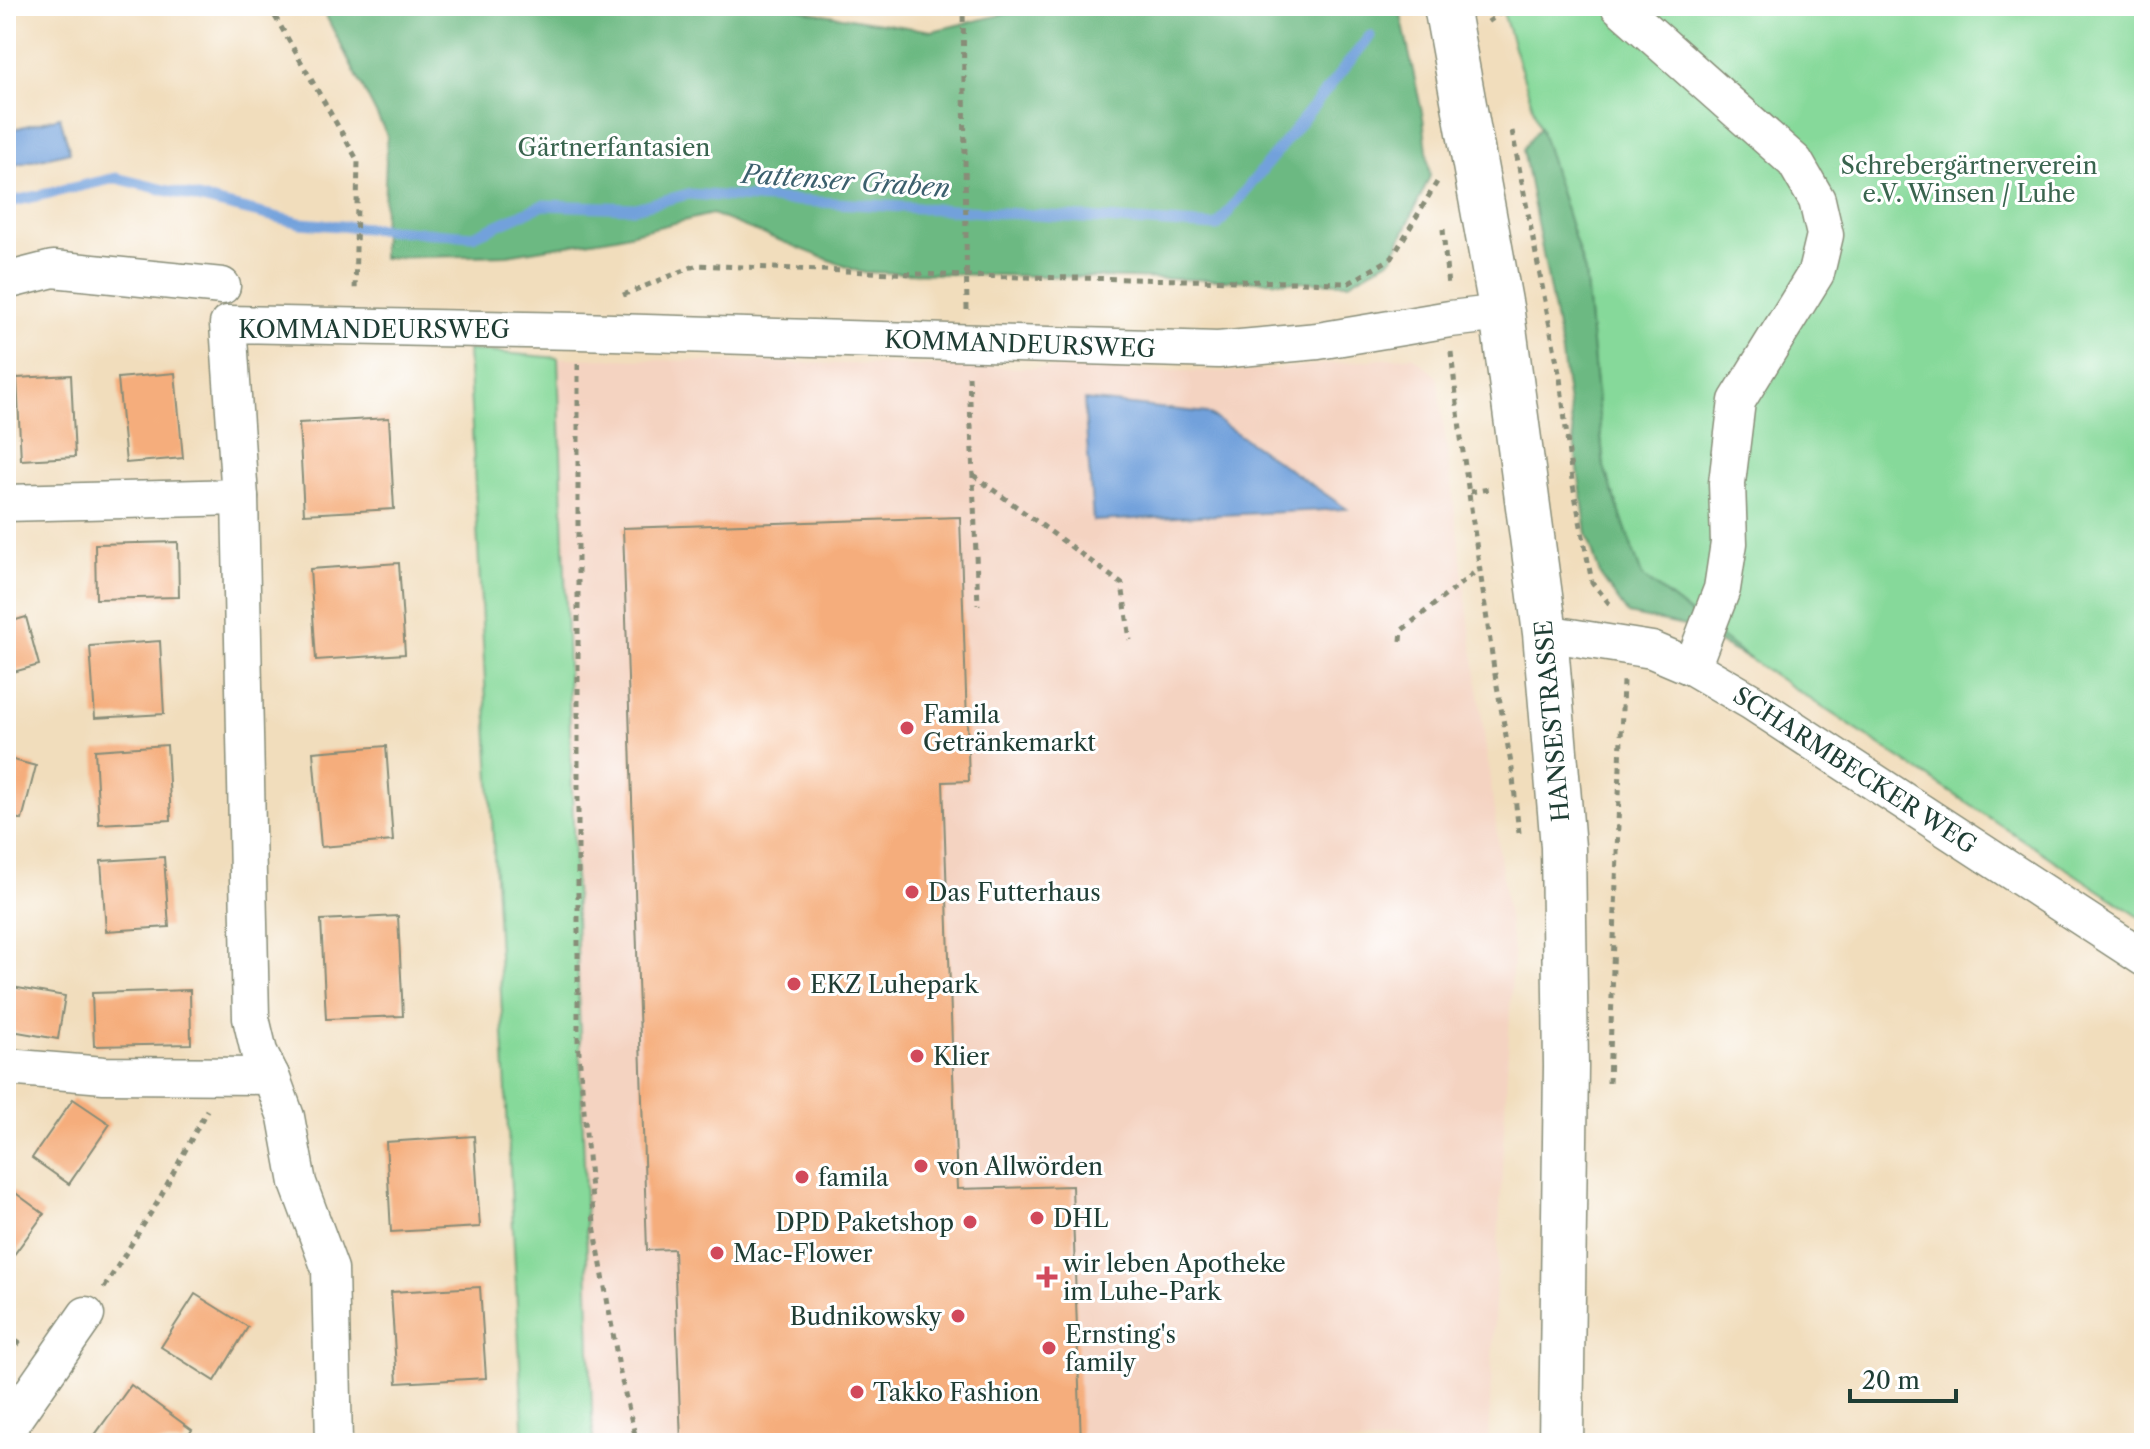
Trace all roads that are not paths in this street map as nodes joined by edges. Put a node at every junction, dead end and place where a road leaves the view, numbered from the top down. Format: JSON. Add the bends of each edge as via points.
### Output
{"nodes":[{"id":1,"x":1446,"y":6,"type":"edge"},
{"id":2,"x":1619,"y":6,"type":"edge"},
{"id":3,"x":6,"y":281,"type":"edge"},
{"id":4,"x":222,"y":286,"type":"dead end"},
{"id":5,"x":1502,"y":313,"type":"junction"},
{"id":6,"x":240,"y":497,"type":"junction"},
{"id":7,"x":6,"y":503,"type":"edge"},
{"id":8,"x":1545,"y":633,"type":"junction"},
{"id":9,"x":1692,"y":667,"type":"junction"},
{"id":10,"x":2144,"y":958,"type":"edge"},
{"id":11,"x":6,"y":1067,"type":"edge"},
{"id":12,"x":271,"y":1076,"type":"junction"},
{"id":13,"x":86,"y":1315,"type":"road end"},
{"id":14,"x":6,"y":1430,"type":"edge"},
{"id":15,"x":334,"y":1443,"type":"edge"},
{"id":16,"x":1561,"y":1443,"type":"edge"}],
"edges":[{"from":1,"to":5,"type":"main road","name":"HANSESTRASSE"},
{"from":2,"to":9,"type":"street","via":[[1795,162],[1817,200],[1825,235],[1816,273],[1737,401],[1722,589]]},
{"from":3,"to":4,"type":"street","via":[[53,269]]},
{"from":5,"to":6,"type":"street","name":"KOMMANDEURSWEG","via":[[1218,350],[228,324]]},
{"from":5,"to":8,"type":"main road","name":"HANSESTRASSE"},
{"from":6,"to":7,"type":"street"},
{"from":6,"to":12,"type":"street","name":"KOMMANDEURSWEG","via":[[251,1018]]},
{"from":8,"to":9,"type":"street","name":"SCHARMBECKER WEG","via":[[1652,650]]},
{"from":8,"to":16,"type":"main road","name":"HANSESTRASSE","via":[[1563,847]]},
{"from":9,"to":10,"type":"street","name":"SCHARMBECKER WEG"},
{"from":11,"to":12,"type":"street","via":[[104,1075]]},
{"from":12,"to":15,"type":"street","name":"KOMMANDEURSWEG","via":[[286,1117],[298,1183],[330,1269]]},
{"from":13,"to":14,"type":"street"}]}
